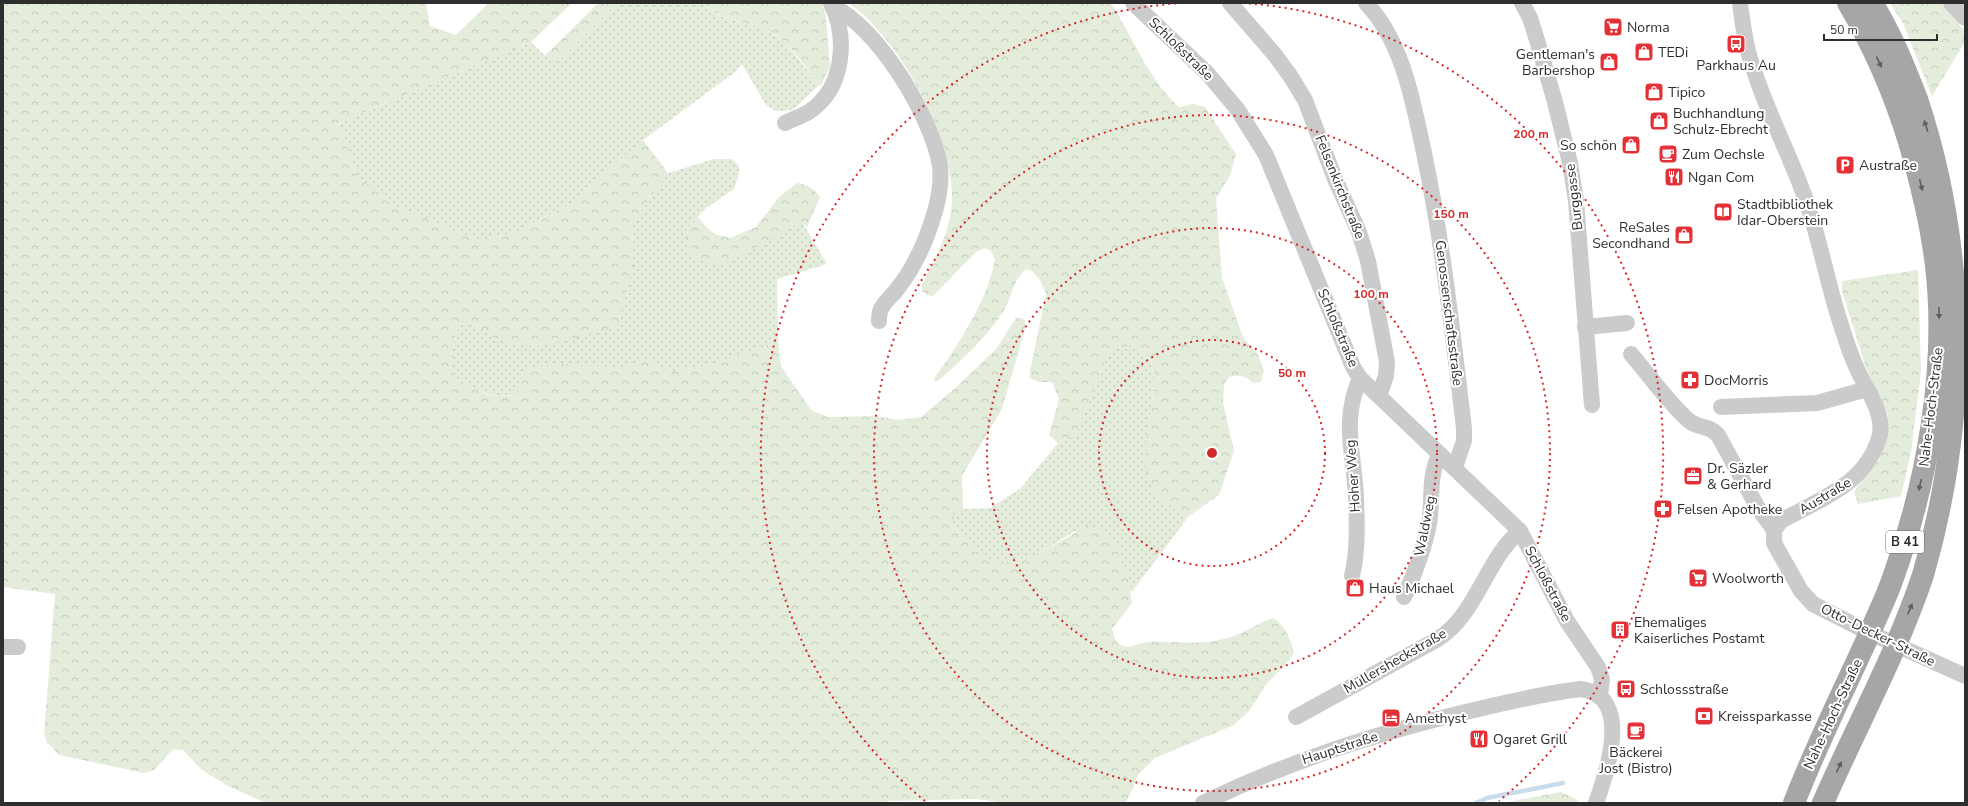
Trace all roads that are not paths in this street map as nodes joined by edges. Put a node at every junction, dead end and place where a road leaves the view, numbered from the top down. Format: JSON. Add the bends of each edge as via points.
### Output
{"nodes":[{"id":1,"x":1133,"y":3,"type":"edge"},
{"id":2,"x":1230,"y":3,"type":"edge"},
{"id":3,"x":1366,"y":3,"type":"edge"},
{"id":4,"x":1522,"y":3,"type":"edge"},
{"id":5,"x":1740,"y":3,"type":"edge"},
{"id":6,"x":1848,"y":3,"type":"edge"},
{"id":7,"x":1872,"y":3,"type":"edge"},
{"id":8,"x":1951,"y":3,"type":"edge"},
{"id":9,"x":831,"y":5,"type":"edge"},
{"id":10,"x":1965,"y":18,"type":"edge"},
{"id":11,"x":785,"y":123,"type":"dead end"},
{"id":12,"x":879,"y":321,"type":"dead end"},
{"id":13,"x":1627,"y":323,"type":"dead end"},
{"id":14,"x":1585,"y":327,"type":"junction"},
{"id":15,"x":1631,"y":354,"type":"dead end"},
{"id":16,"x":1360,"y":378,"type":"junction"},
{"id":17,"x":1867,"y":388,"type":"junction"},
{"id":18,"x":1379,"y":396,"type":"junction"},
{"id":19,"x":1592,"y":405,"type":"dead end"},
{"id":20,"x":1721,"y":407,"type":"dead end"},
{"id":21,"x":1440,"y":454,"type":"junction"},
{"id":22,"x":1455,"y":467,"type":"junction"},
{"id":23,"x":1774,"y":530,"type":"junction"},
{"id":24,"x":1520,"y":531,"type":"junction"},
{"id":25,"x":1352,"y":576,"type":"dead end"},
{"id":26,"x":1404,"y":597,"type":"dead end"},
{"id":27,"x":1870,"y":633,"type":"junction"},
{"id":28,"x":1895,"y":645,"type":"junction"},
{"id":29,"x":1965,"y":676,"type":"edge"},
{"id":30,"x":1600,"y":696,"type":"junction"},
{"id":31,"x":1296,"y":717,"type":"dead end"},
{"id":32,"x":1203,"y":803,"type":"edge"},
{"id":33,"x":1596,"y":803,"type":"edge"},
{"id":34,"x":1794,"y":803,"type":"edge"},
{"id":35,"x":1823,"y":803,"type":"edge"}],
"edges":[{"from":1,"to":16,"type":"street","name":"Schloßstraße","via":[[1208,74],[1238,110],[1266,155],[1347,355]]},
{"from":2,"to":18,"type":"street","name":"Felsenkirchstraße","via":[[1275,55],[1305,100],[1335,179],[1359,232],[1368,261],[1387,362],[1386,376]]},
{"from":3,"to":22,"type":"street","name":"Genossenschaftsstraße","via":[[1382,22],[1396,50],[1418,124],[1430,180],[1445,271],[1464,428],[1464,441]]},
{"from":4,"to":14,"type":"street","name":"Burggasse","via":[[1538,40],[1570,163],[1576,201]]},
{"from":5,"to":17,"type":"street","name":"Austraße","via":[[1748,50],[1757,79],[1806,201],[1838,319],[1853,360]]},
{"from":6,"to":27,"type":"main road","name":"Nahe-Hoch-Straße","number":"B 41","one_way":true,"via":[[1868,37],[1882,69],[1898,109],[1917,170],[1933,249],[1939,313],[1931,429],[1924,470],[1905,545]]},
{"from":28,"to":7,"type":"main road","name":"Nahe-Hoch-Straße","number":"B 41","one_way":true,"via":[[1923,575],[1950,477],[1961,398],[1962,319],[1953,231],[1936,155],[1905,69]]},
{"from":8,"to":10,"type":"street"},
{"from":9,"to":11,"type":"street","via":[[840,32],[840,63],[836,78],[821,103],[810,112]]},
{"from":9,"to":12,"type":"street","via":[[847,15],[871,37],[903,79],[920,111],[940,166],[938,198],[923,243],[904,280],[883,306]]},
{"from":13,"to":14,"type":"street"},
{"from":14,"to":19,"type":"street","name":"Burggasse"},
{"from":15,"to":23,"type":"street","name":"Otto-Decker-Straße","via":[[1690,422],[1707,426],[1718,435],[1758,508]]},
{"from":16,"to":18,"type":"street","name":"Schloßstraße"},
{"from":16,"to":25,"type":"street","name":"Hoher Weg","via":[[1351,401],[1349,420],[1356,497],[1355,560]]},
{"from":17,"to":20,"type":"street","via":[[1817,403]]},
{"from":17,"to":23,"type":"street","name":"Austraße","via":[[1878,412],[1880,424],[1879,437],[1867,465],[1851,482],[1781,521]]},
{"from":18,"to":21,"type":"street","name":"Schloßstraße"},
{"from":21,"to":22,"type":"street","name":"Schloßstraße"},
{"from":21,"to":26,"type":"street","name":"Waldweg","via":[[1433,471],[1429,523],[1419,562]]},
{"from":22,"to":24,"type":"street","name":"Schloßstraße"},
{"from":23,"to":27,"type":"street","name":"Otto-Decker-Straße","via":[[1774,543],[1807,598],[1822,610]]},
{"from":24,"to":30,"type":"street","name":"Schloßstraße","via":[[1567,621],[1598,667],[1602,679]]},
{"from":24,"to":31,"type":"street","name":"Müllersheckstraße","via":[[1508,543],[1450,630]]},
{"from":27,"to":28,"type":"street","name":"Otto-Decker-Straße"},
{"from":27,"to":34,"type":"main road","name":"Nahe-Hoch-Straße","number":"B 41","via":[[1809,764]]},
{"from":28,"to":29,"type":"street","name":"Otto-Decker-Straße"},
{"from":35,"to":28,"type":"main road","name":"Nahe-Hoch-Straße","number":"B 41","one_way":true},
{"from":30,"to":32,"type":"street","name":"Hauptstraße","via":[[1591,691],[1569,690],[1351,742],[1272,771]]},
{"from":30,"to":33,"type":"street","via":[[1608,709],[1613,731],[1609,765]]}]}
